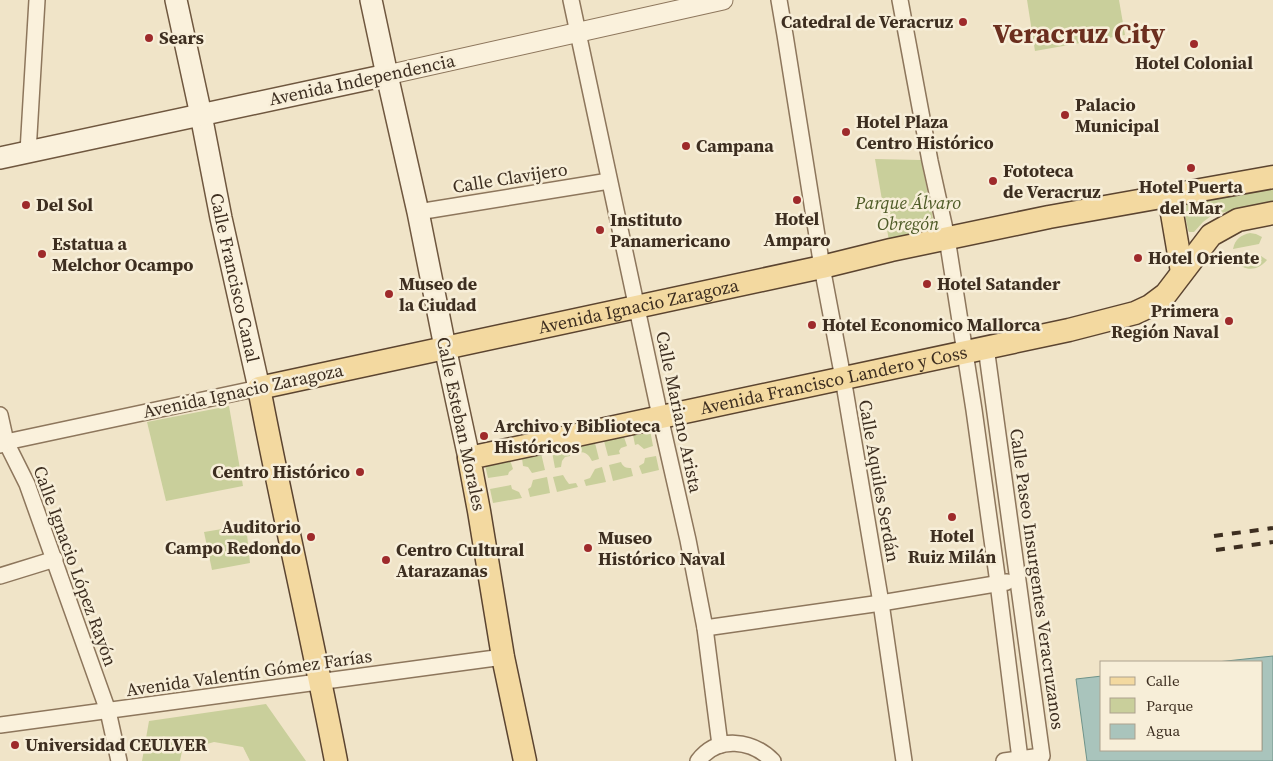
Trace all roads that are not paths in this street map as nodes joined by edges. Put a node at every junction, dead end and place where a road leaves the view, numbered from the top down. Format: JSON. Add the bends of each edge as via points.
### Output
{"nodes":[{"id":1,"x":37,"y":0,"type":"edge"},
{"id":2,"x":176,"y":0,"type":"edge"},
{"id":3,"x":371,"y":0,"type":"edge"},
{"id":4,"x":570,"y":0,"type":"edge"},
{"id":5,"x":723,"y":0,"type":"edge"},
{"id":6,"x":779,"y":0,"type":"edge"},
{"id":7,"x":900,"y":0,"type":"edge"},
{"id":8,"x":578,"y":32,"type":"junction"},
{"id":9,"x":386,"y":75,"type":"junction"},
{"id":10,"x":201,"y":115,"type":"junction"},
{"id":11,"x":28,"y":152,"type":"junction"},
{"id":12,"x":0,"y":158,"type":"edge"},
{"id":13,"x":1273,"y":177,"type":"edge"},
{"id":14,"x":609,"y":181,"type":"junction"},
{"id":15,"x":1169,"y":196,"type":"junction"},
{"id":16,"x":418,"y":212,"type":"junction"},
{"id":17,"x":1273,"y":213,"type":"edge"},
{"id":18,"x":947,"y":238,"type":"junction"},
{"id":19,"x":822,"y":267,"type":"junction"},
{"id":20,"x":1182,"y":272,"type":"junction"},
{"id":21,"x":636,"y":306,"type":"junction"},
{"id":22,"x":445,"y":347,"type":"junction"},
{"id":23,"x":976,"y":350,"type":"junction"},
{"id":24,"x":843,"y":378,"type":"junction"},
{"id":25,"x":259,"y":388,"type":"junction"},
{"id":26,"x":994,"y":407,"type":"junction"},
{"id":27,"x":974,"y":410,"type":"junction"},
{"id":28,"x":0,"y":415,"type":"edge"},
{"id":29,"x":660,"y":417,"type":"junction"},
{"id":30,"x":3,"y":444,"type":"edge"},
{"id":31,"x":469,"y":458,"type":"junction"},
{"id":32,"x":55,"y":559,"type":"junction"},
{"id":33,"x":0,"y":576,"type":"edge"},
{"id":34,"x":1018,"y":581,"type":"junction"},
{"id":35,"x":998,"y":583,"type":"junction"},
{"id":36,"x":881,"y":603,"type":"junction"},
{"id":37,"x":705,"y":628,"type":"junction"},
{"id":38,"x":503,"y":657,"type":"junction"},
{"id":39,"x":321,"y":682,"type":"junction"},
{"id":40,"x":108,"y":711,"type":"junction"},
{"id":41,"x":0,"y":725,"type":"edge"},
{"id":42,"x":720,"y":745,"type":"junction"},
{"id":43,"x":1020,"y":759,"type":"junction"},
{"id":44,"x":119,"y":761,"type":"edge"},
{"id":45,"x":336,"y":761,"type":"edge"},
{"id":46,"x":525,"y":761,"type":"edge"},
{"id":47,"x":698,"y":761,"type":"edge"},
{"id":48,"x":773,"y":761,"type":"edge"},
{"id":49,"x":904,"y":761,"type":"edge"},
{"id":50,"x":1004,"y":761,"type":"edge"}],
"edges":[{"from":1,"to":11,"type":"street"},
{"from":2,"to":10,"type":"main road","name":"Calle Francisco Canal"},
{"from":3,"to":9,"type":"main road","name":"Calle Esteban Morales"},
{"from":4,"to":8,"type":"street","name":"Calle Mariano Arista"},
{"from":5,"to":8,"type":"street","name":"Avenida Independencia"},
{"from":6,"to":19,"type":"street","name":"Calle Aquiles Serdán"},
{"from":7,"to":18,"type":"street"},
{"from":8,"to":9,"type":"street","name":"Avenida Independencia"},
{"from":8,"to":14,"type":"street","name":"Calle Mariano Arista"},
{"from":9,"to":10,"type":"main road","name":"Avenida Independencia"},
{"from":9,"to":16,"type":"main road","name":"Calle Esteban Morales"},
{"from":10,"to":11,"type":"main road","name":"Avenida Independencia"},
{"from":10,"to":25,"type":"main road","name":"Calle Francisco Canal"},
{"from":11,"to":12,"type":"main road","name":"Avenida Independencia"},
{"from":13,"to":15,"type":"main road","name":"Avenida Ignacio Zaragoza"},
{"from":14,"to":16,"type":"street","name":"Calle Clavijero"},
{"from":14,"to":21,"type":"street","name":"Calle Mariano Arista"},
{"from":15,"to":18,"type":"main road","name":"Avenida Ignacio Zaragoza"},
{"from":15,"to":20,"type":"main road"},
{"from":16,"to":22,"type":"main road","name":"Calle Esteban Morales"},
{"from":17,"to":20,"type":"main road","name":"Avenida Francisco Landero y Coss","via":[[1238,220],[1210,235]]},
{"from":18,"to":19,"type":"main road","name":"Avenida Ignacio Zaragoza"},
{"from":18,"to":23,"type":"street"},
{"from":19,"to":21,"type":"main road","name":"Avenida Ignacio Zaragoza"},
{"from":19,"to":24,"type":"street","name":"Calle Aquiles Serdán"},
{"from":20,"to":23,"type":"main road","name":"Avenida Francisco Landero y Coss","via":[[1166,294],[1135,312]]},
{"from":21,"to":22,"type":"main road","name":"Avenida Ignacio Zaragoza"},
{"from":21,"to":29,"type":"street","name":"Calle Mariano Arista"},
{"from":22,"to":25,"type":"main road","name":"Avenida Ignacio Zaragoza"},
{"from":22,"to":31,"type":"main road","name":"Calle Esteban Morales"},
{"from":23,"to":24,"type":"main road","name":"Avenida Francisco Landero y Coss"},
{"from":23,"to":26,"type":"street","name":"Calle Paseo Insurgentes Veracruzanos"},
{"from":23,"to":27,"type":"street"},
{"from":24,"to":29,"type":"main road","name":"Avenida Francisco Landero y Coss"},
{"from":24,"to":36,"type":"street","name":"Calle Aquiles Serdán"},
{"from":25,"to":30,"type":"street","name":"Avenida Ignacio Zaragoza"},
{"from":25,"to":39,"type":"main road","name":"Calle Francisco Canal"},
{"from":26,"to":27,"type":"street","name":"Calle Paseo Insurgentes Veracruzanos"},
{"from":26,"to":34,"type":"street","name":"Calle Paseo Insurgentes Veracruzanos"},
{"from":27,"to":35,"type":"street"},
{"from":28,"to":30,"type":"street","name":"Calle Ignacio López Rayón"},
{"from":29,"to":31,"type":"main road","name":"Avenida Francisco Landero y Coss"},
{"from":29,"to":37,"type":"street","name":"Calle Mariano Arista"},
{"from":30,"to":32,"type":"street","name":"Calle Ignacio López Rayón","via":[[27,484]]},
{"from":31,"to":38,"type":"main road","name":"Calle Esteban Morales"},
{"from":32,"to":33,"type":"street"},
{"from":32,"to":40,"type":"street","name":"Calle Ignacio López Rayón"},
{"from":34,"to":35,"type":"street"},
{"from":34,"to":43,"type":"street","name":"Calle Paseo Insurgentes Veracruzanos","via":[[1042,756]]},
{"from":35,"to":36,"type":"street"},
{"from":35,"to":43,"type":"street"},
{"from":36,"to":37,"type":"street"},
{"from":36,"to":49,"type":"street","name":"Calle Aquiles Serdán"},
{"from":37,"to":42,"type":"street","name":"Calle Mariano Arista"},
{"from":38,"to":39,"type":"street","name":"Avenida Valentín Gómez Farías"},
{"from":38,"to":46,"type":"main road","name":"Calle Esteban Morales"},
{"from":39,"to":40,"type":"street","name":"Avenida Valentín Gómez Farías"},
{"from":39,"to":45,"type":"main road","name":"Calle Francisco Canal"},
{"from":40,"to":41,"type":"street","name":"Avenida Valentín Gómez Farías"},
{"from":40,"to":44,"type":"street","name":"Calle Ignacio López Rayón"},
{"from":42,"to":47,"type":"street"},
{"from":42,"to":48,"type":"street","via":[[732,743],[755,747]]},
{"from":43,"to":50,"type":"street"}]}
